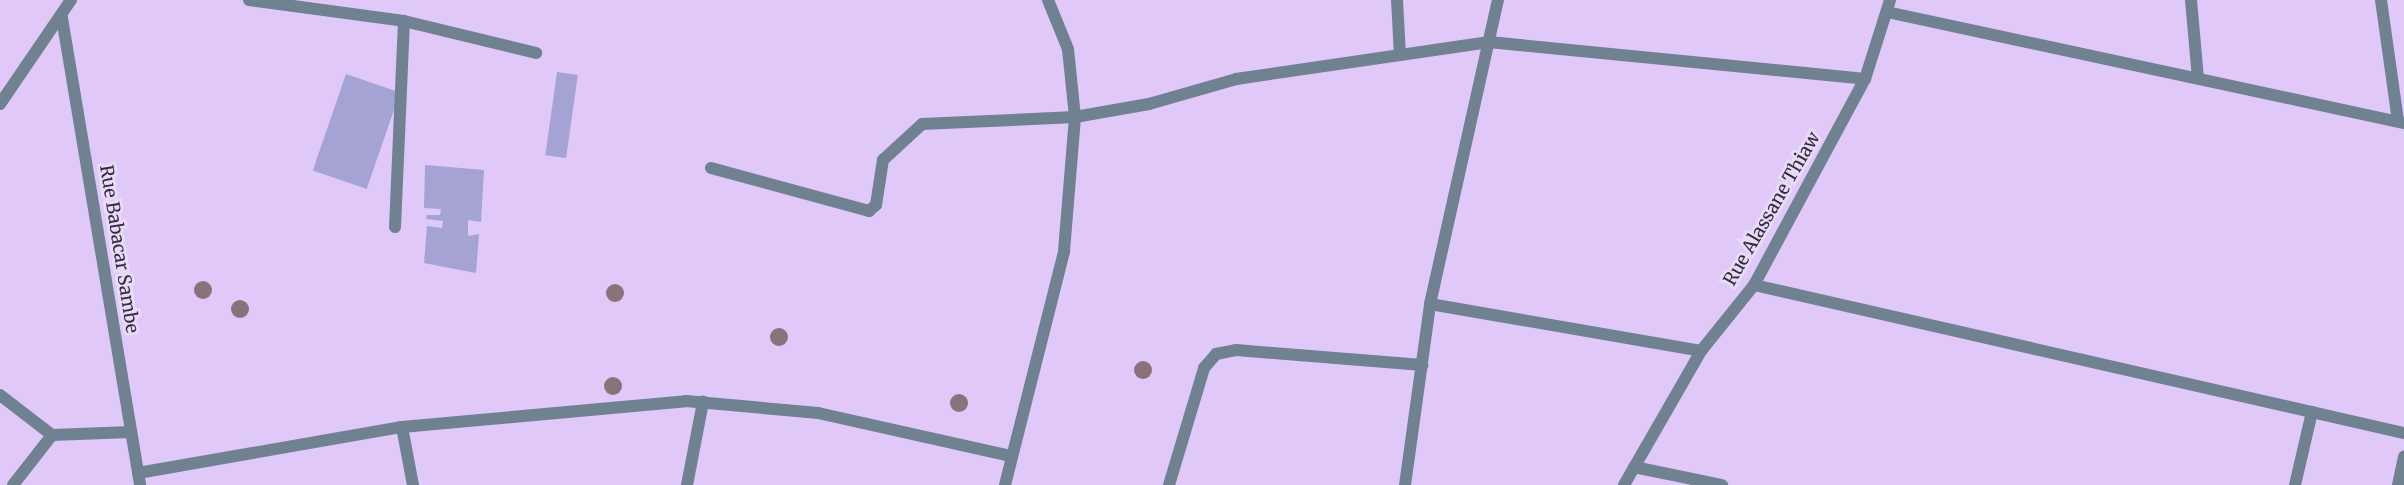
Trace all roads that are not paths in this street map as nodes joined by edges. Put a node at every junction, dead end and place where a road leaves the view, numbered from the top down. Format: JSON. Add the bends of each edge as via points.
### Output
{"nodes":[{"id":1,"x":71,"y":0,"type":"edge"},
{"id":2,"x":249,"y":0,"type":"edge"},
{"id":3,"x":1048,"y":0,"type":"edge"},
{"id":4,"x":1397,"y":0,"type":"edge"},
{"id":5,"x":1498,"y":0,"type":"edge"},
{"id":6,"x":2190,"y":0,"type":"edge"},
{"id":7,"x":2381,"y":0,"type":"edge"},
{"id":8,"x":278,"y":1,"type":"edge"},
{"id":9,"x":1888,"y":6,"type":"edge"},
{"id":10,"x":62,"y":18,"type":"junction"},
{"id":11,"x":404,"y":21,"type":"junction"},
{"id":12,"x":1489,"y":42,"type":"junction"},
{"id":13,"x":536,"y":53,"type":"dead end"},
{"id":14,"x":1400,"y":55,"type":"junction"},
{"id":15,"x":2198,"y":78,"type":"junction"},
{"id":16,"x":1865,"y":80,"type":"junction"},
{"id":17,"x":0,"y":104,"type":"edge"},
{"id":18,"x":1075,"y":117,"type":"junction"},
{"id":19,"x":2401,"y":122,"type":"edge"},
{"id":20,"x":711,"y":168,"type":"dead end"},
{"id":21,"x":395,"y":227,"type":"dead end"},
{"id":22,"x":1754,"y":285,"type":"junction"},
{"id":23,"x":1430,"y":304,"type":"junction"},
{"id":24,"x":1701,"y":351,"type":"junction"},
{"id":25,"x":1422,"y":365,"type":"junction"},
{"id":26,"x":0,"y":395,"type":"edge"},
{"id":27,"x":703,"y":402,"type":"junction"},
{"id":28,"x":2312,"y":412,"type":"junction"},
{"id":29,"x":402,"y":427,"type":"junction"},
{"id":30,"x":131,"y":432,"type":"junction"},
{"id":31,"x":2404,"y":433,"type":"edge"},
{"id":32,"x":52,"y":435,"type":"junction"},
{"id":33,"x":1011,"y":456,"type":"junction"},
{"id":34,"x":2404,"y":457,"type":"edge"},
{"id":35,"x":1634,"y":467,"type":"junction"},
{"id":36,"x":139,"y":479,"type":"edge"},
{"id":37,"x":13,"y":485,"type":"edge"},
{"id":38,"x":413,"y":485,"type":"edge"},
{"id":39,"x":687,"y":485,"type":"edge"},
{"id":40,"x":1005,"y":485,"type":"edge"},
{"id":41,"x":1169,"y":485,"type":"edge"},
{"id":42,"x":1405,"y":485,"type":"edge"},
{"id":43,"x":1624,"y":485,"type":"edge"},
{"id":44,"x":1722,"y":485,"type":"edge"},
{"id":45,"x":2295,"y":485,"type":"edge"},
{"id":46,"x":2398,"y":485,"type":"edge"}],
"edges":[{"from":1,"to":10,"type":"street"},
{"from":2,"to":8,"type":"street"},
{"from":3,"to":18,"type":"street","via":[[1068,49]]},
{"from":4,"to":14,"type":"street"},
{"from":5,"to":12,"type":"street"},
{"from":6,"to":15,"type":"street"},
{"from":7,"to":19,"type":"street"},
{"from":8,"to":11,"type":"street"},
{"from":9,"to":15,"type":"street"},
{"from":9,"to":16,"type":"street","name":"Rue Alassane Thiaw"},
{"from":10,"to":17,"type":"street"},
{"from":10,"to":30,"type":"street","name":"Rue Babacar Sambe"},
{"from":11,"to":13,"type":"street"},
{"from":11,"to":21,"type":"street"},
{"from":12,"to":14,"type":"street"},
{"from":12,"to":16,"type":"street"},
{"from":12,"to":23,"type":"street"},
{"from":14,"to":18,"type":"street","via":[[1236,79],[1149,104]]},
{"from":15,"to":19,"type":"street"},
{"from":16,"to":22,"type":"street","name":"Rue Alassane Thiaw"},
{"from":18,"to":20,"type":"street","via":[[922,124],[883,160],[876,205],[869,212]]},
{"from":18,"to":33,"type":"street","via":[[1058,288]]},
{"from":22,"to":24,"type":"street","name":"Rue Alassane Thiaw"},
{"from":22,"to":28,"type":"street"},
{"from":23,"to":24,"type":"street"},
{"from":23,"to":25,"type":"street"},
{"from":24,"to":35,"type":"street","name":"Rue Alassane Thiaw"},
{"from":25,"to":41,"type":"street","via":[[1236,350],[1216,354],[1204,368]]},
{"from":25,"to":42,"type":"street"},
{"from":26,"to":32,"type":"street"},
{"from":27,"to":29,"type":"street"},
{"from":27,"to":33,"type":"street","via":[[818,413]]},
{"from":27,"to":39,"type":"street"},
{"from":28,"to":31,"type":"street"},
{"from":28,"to":45,"type":"street"},
{"from":29,"to":36,"type":"street"},
{"from":29,"to":38,"type":"street"},
{"from":30,"to":32,"type":"street"},
{"from":30,"to":36,"type":"street","name":"Rue Babacar Sambe"},
{"from":32,"to":37,"type":"street"},
{"from":33,"to":40,"type":"street"},
{"from":34,"to":46,"type":"street"},
{"from":35,"to":43,"type":"street","name":"Rue Alassane Thiaw"},
{"from":35,"to":44,"type":"street"}]}
